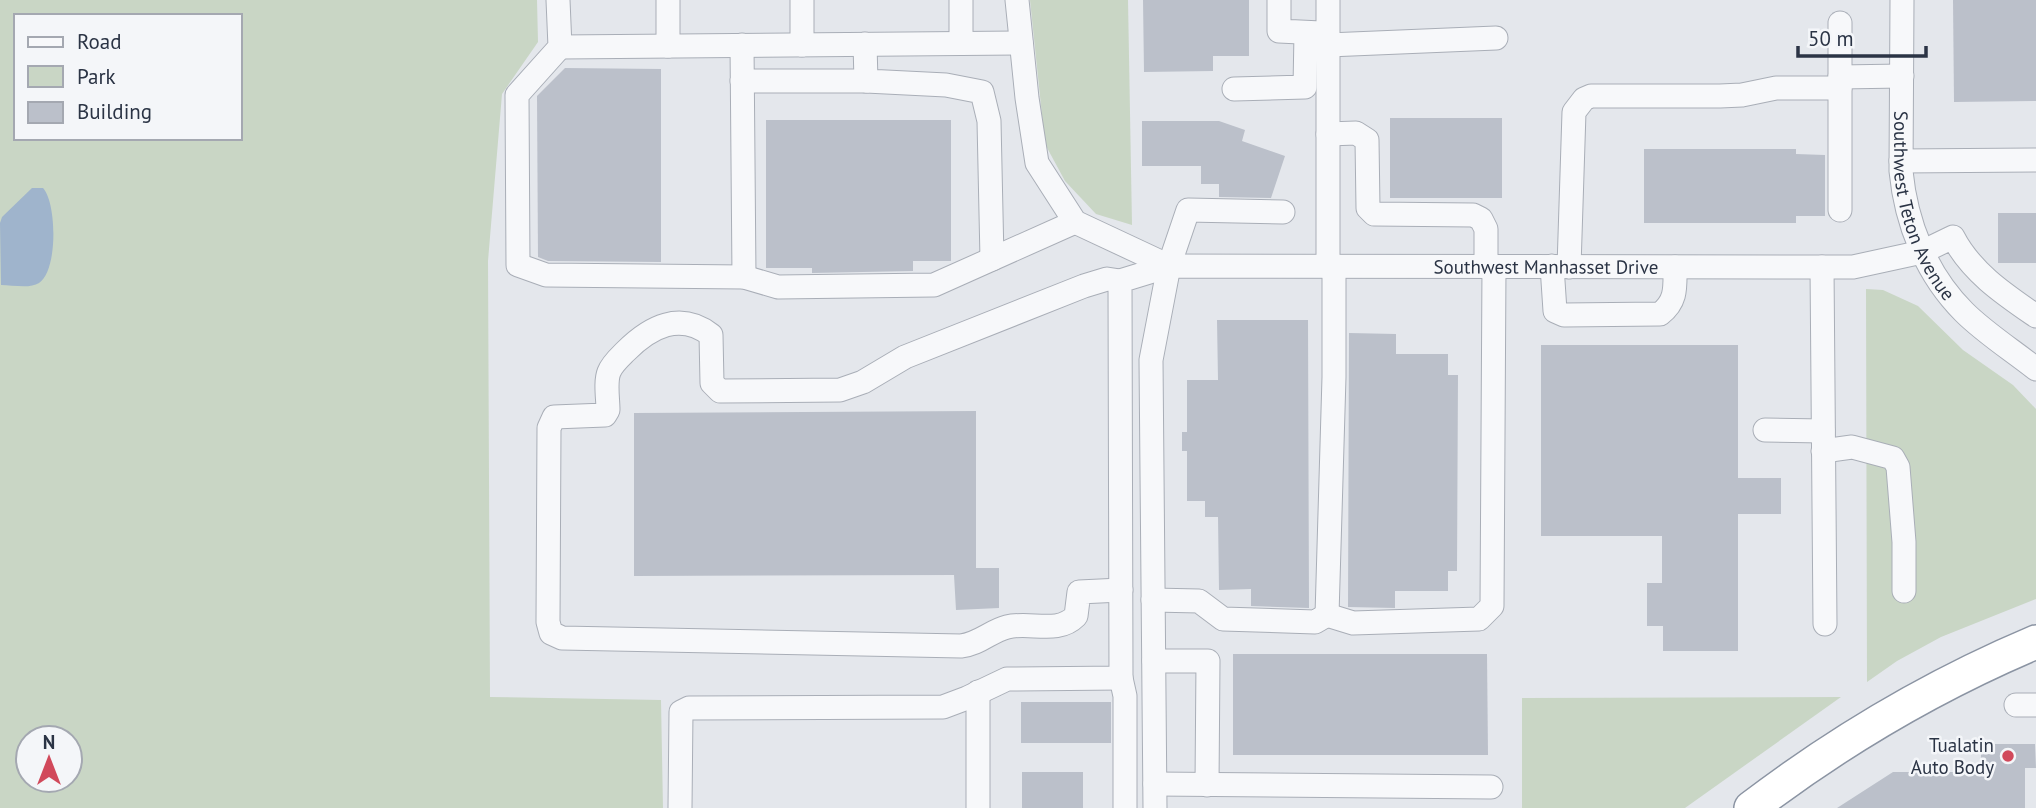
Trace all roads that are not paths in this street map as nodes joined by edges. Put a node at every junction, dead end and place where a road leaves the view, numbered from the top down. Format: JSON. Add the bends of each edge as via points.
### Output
{"nodes":[{"id":1,"x":558,"y":0,"type":"edge"},
{"id":2,"x":668,"y":0,"type":"edge"},
{"id":3,"x":802,"y":0,"type":"edge"},
{"id":4,"x":961,"y":0,"type":"edge"},
{"id":5,"x":1017,"y":0,"type":"edge"},
{"id":6,"x":1279,"y":0,"type":"edge"},
{"id":7,"x":1328,"y":0,"type":"edge"},
{"id":8,"x":1902,"y":0,"type":"edge"},
{"id":9,"x":1840,"y":23,"type":"dead end"},
{"id":10,"x":1320,"y":37,"type":"junction"},
{"id":11,"x":1496,"y":38,"type":"dead end"},
{"id":12,"x":961,"y":43,"type":"junction"},
{"id":13,"x":1021,"y":43,"type":"junction"},
{"id":14,"x":802,"y":44,"type":"junction"},
{"id":15,"x":865,"y":44,"type":"junction"},
{"id":16,"x":742,"y":45,"type":"junction"},
{"id":17,"x":668,"y":46,"type":"junction"},
{"id":18,"x":560,"y":47,"type":"junction"},
{"id":19,"x":1902,"y":76,"type":"junction"},
{"id":20,"x":743,"y":81,"type":"junction"},
{"id":21,"x":866,"y":81,"type":"junction"},
{"id":22,"x":1840,"y":82,"type":"junction"},
{"id":23,"x":1234,"y":89,"type":"dead end"},
{"id":24,"x":1328,"y":134,"type":"junction"},
{"id":25,"x":2036,"y":160,"type":"edge"},
{"id":26,"x":1901,"y":161,"type":"junction"},
{"id":27,"x":1840,"y":210,"type":"dead end"},
{"id":28,"x":1283,"y":212,"type":"dead end"},
{"id":29,"x":1075,"y":222,"type":"junction"},
{"id":30,"x":1922,"y":252,"type":"junction"},
{"id":31,"x":992,"y":259,"type":"junction"},
{"id":32,"x":1170,"y":266,"type":"junction"},
{"id":33,"x":1331,"y":267,"type":"junction"},
{"id":34,"x":1490,"y":267,"type":"junction"},
{"id":35,"x":1560,"y":267,"type":"junction"},
{"id":36,"x":1675,"y":267,"type":"junction"},
{"id":37,"x":1822,"y":267,"type":"junction"},
{"id":38,"x":744,"y":277,"type":"junction"},
{"id":39,"x":1120,"y":281,"type":"junction"},
{"id":40,"x":2036,"y":316,"type":"edge"},
{"id":41,"x":2036,"y":369,"type":"edge"},
{"id":42,"x":1765,"y":430,"type":"dead end"},
{"id":43,"x":1823,"y":441,"type":"junction"},
{"id":44,"x":1121,"y":590,"type":"junction"},
{"id":45,"x":1904,"y":591,"type":"dead end"},
{"id":46,"x":1153,"y":600,"type":"junction"},
{"id":47,"x":1327,"y":615,"type":"junction"},
{"id":48,"x":1825,"y":624,"type":"dead end"},
{"id":49,"x":2036,"y":642,"type":"edge"},
{"id":50,"x":1154,"y":661,"type":"junction"},
{"id":51,"x":1121,"y":678,"type":"junction"},
{"id":52,"x":978,"y":692,"type":"junction"},
{"id":53,"x":1155,"y":784,"type":"junction"},
{"id":54,"x":1208,"y":785,"type":"junction"},
{"id":55,"x":1491,"y":787,"type":"dead end"},
{"id":56,"x":1766,"y":802,"type":"edge"},
{"id":57,"x":680,"y":808,"type":"edge"},
{"id":58,"x":978,"y":808,"type":"edge"},
{"id":59,"x":1125,"y":808,"type":"edge"},
{"id":60,"x":1155,"y":808,"type":"edge"}],
"edges":[{"from":1,"to":18,"type":"street"},
{"from":2,"to":17,"type":"street"},
{"from":3,"to":14,"type":"street"},
{"from":4,"to":12,"type":"street"},
{"from":5,"to":13,"type":"street"},
{"from":6,"to":10,"type":"street","via":[[1279,31]]},
{"from":7,"to":10,"type":"street"},
{"from":8,"to":19,"type":"street","name":"Southwest Teton Avenue"},
{"from":9,"to":22,"type":"street"},
{"from":10,"to":11,"type":"street"},
{"from":10,"to":23,"type":"street","via":[[1304,87]]},
{"from":10,"to":24,"type":"street"},
{"from":12,"to":13,"type":"street"},
{"from":12,"to":15,"type":"street"},
{"from":13,"to":29,"type":"street","via":[[1037,163]]},
{"from":14,"to":15,"type":"street"},
{"from":14,"to":16,"type":"street"},
{"from":15,"to":21,"type":"street"},
{"from":16,"to":17,"type":"street"},
{"from":16,"to":20,"type":"street"},
{"from":17,"to":18,"type":"street"},
{"from":18,"to":38,"type":"street","via":[[517,95],[518,265],[546,275]]},
{"from":19,"to":22,"type":"street"},
{"from":19,"to":26,"type":"street","name":"Southwest Teton Avenue"},
{"from":20,"to":21,"type":"street"},
{"from":20,"to":38,"type":"street"},
{"from":21,"to":31,"type":"street","via":[[946,85],[982,92],[989,121]]},
{"from":22,"to":27,"type":"street"},
{"from":22,"to":35,"type":"street","via":[[1742,95],[1584,99],[1574,112],[1569,230]]},
{"from":24,"to":33,"type":"street"},
{"from":24,"to":34,"type":"street","via":[[1356,133],[1367,140],[1370,212],[1473,215],[1486,229]]},
{"from":25,"to":26,"type":"street"},
{"from":26,"to":30,"type":"street","name":"Southwest Teton Avenue","via":[[1904,195]]},
{"from":28,"to":32,"type":"street","via":[[1188,210]]},
{"from":29,"to":31,"type":"street"},
{"from":29,"to":32,"type":"street"},
{"from":30,"to":37,"type":"street","name":"Southwest Manhasset Drive","via":[[1853,267]]},
{"from":30,"to":40,"type":"street","name":"Southwest Manhasset Drive","via":[[1953,237],[1995,288]]},
{"from":30,"to":41,"type":"street","name":"Southwest Teton Avenue","via":[[1965,313]]},
{"from":31,"to":38,"type":"street","via":[[934,285],[778,287]]},
{"from":32,"to":33,"type":"street","name":"Southwest Manhasset Drive"},
{"from":32,"to":39,"type":"street"},
{"from":32,"to":46,"type":"street","via":[[1152,360]]},
{"from":33,"to":34,"type":"street","name":"Southwest Manhasset Drive"},
{"from":33,"to":47,"type":"street"},
{"from":34,"to":35,"type":"street","name":"Southwest Manhasset Drive"},
{"from":34,"to":47,"type":"street","via":[[1492,606],[1479,619],[1353,623]]},
{"from":35,"to":36,"type":"street","name":"Southwest Manhasset Drive"},
{"from":35,"to":36,"type":"street","via":[[1553,304],[1555,311],[1564,314],[1660,314],[1675,296]]},
{"from":36,"to":37,"type":"street","name":"Southwest Manhasset Drive"},
{"from":37,"to":43,"type":"street"},
{"from":39,"to":44,"type":"street"},
{"from":39,"to":44,"type":"street","via":[[1107,279],[1084,286],[905,357],[840,390],[720,391],[712,383],[711,335],[695,324],[667,324],[648,331],[608,373],[605,415],[554,417],[549,428],[548,622],[551,633],[562,638],[961,646],[1006,627],[1063,626],[1076,616],[1079,592]]},
{"from":42,"to":43,"type":"street"},
{"from":43,"to":45,"type":"street","via":[[1893,458],[1898,467]]},
{"from":43,"to":48,"type":"street"},
{"from":44,"to":51,"type":"street"},
{"from":46,"to":47,"type":"street","via":[[1199,601],[1223,619],[1315,622]]},
{"from":46,"to":50,"type":"street"},
{"from":49,"to":56,"type":"highway","via":[[1892,714]]},
{"from":50,"to":53,"type":"street"},
{"from":50,"to":54,"type":"street","via":[[1208,661]]},
{"from":51,"to":52,"type":"street","via":[[1007,679]]},
{"from":51,"to":59,"type":"street"},
{"from":52,"to":57,"type":"street","via":[[943,707],[689,708],[681,712]]},
{"from":52,"to":58,"type":"street"},
{"from":53,"to":54,"type":"street"},
{"from":53,"to":60,"type":"street"},
{"from":54,"to":55,"type":"street"}]}
